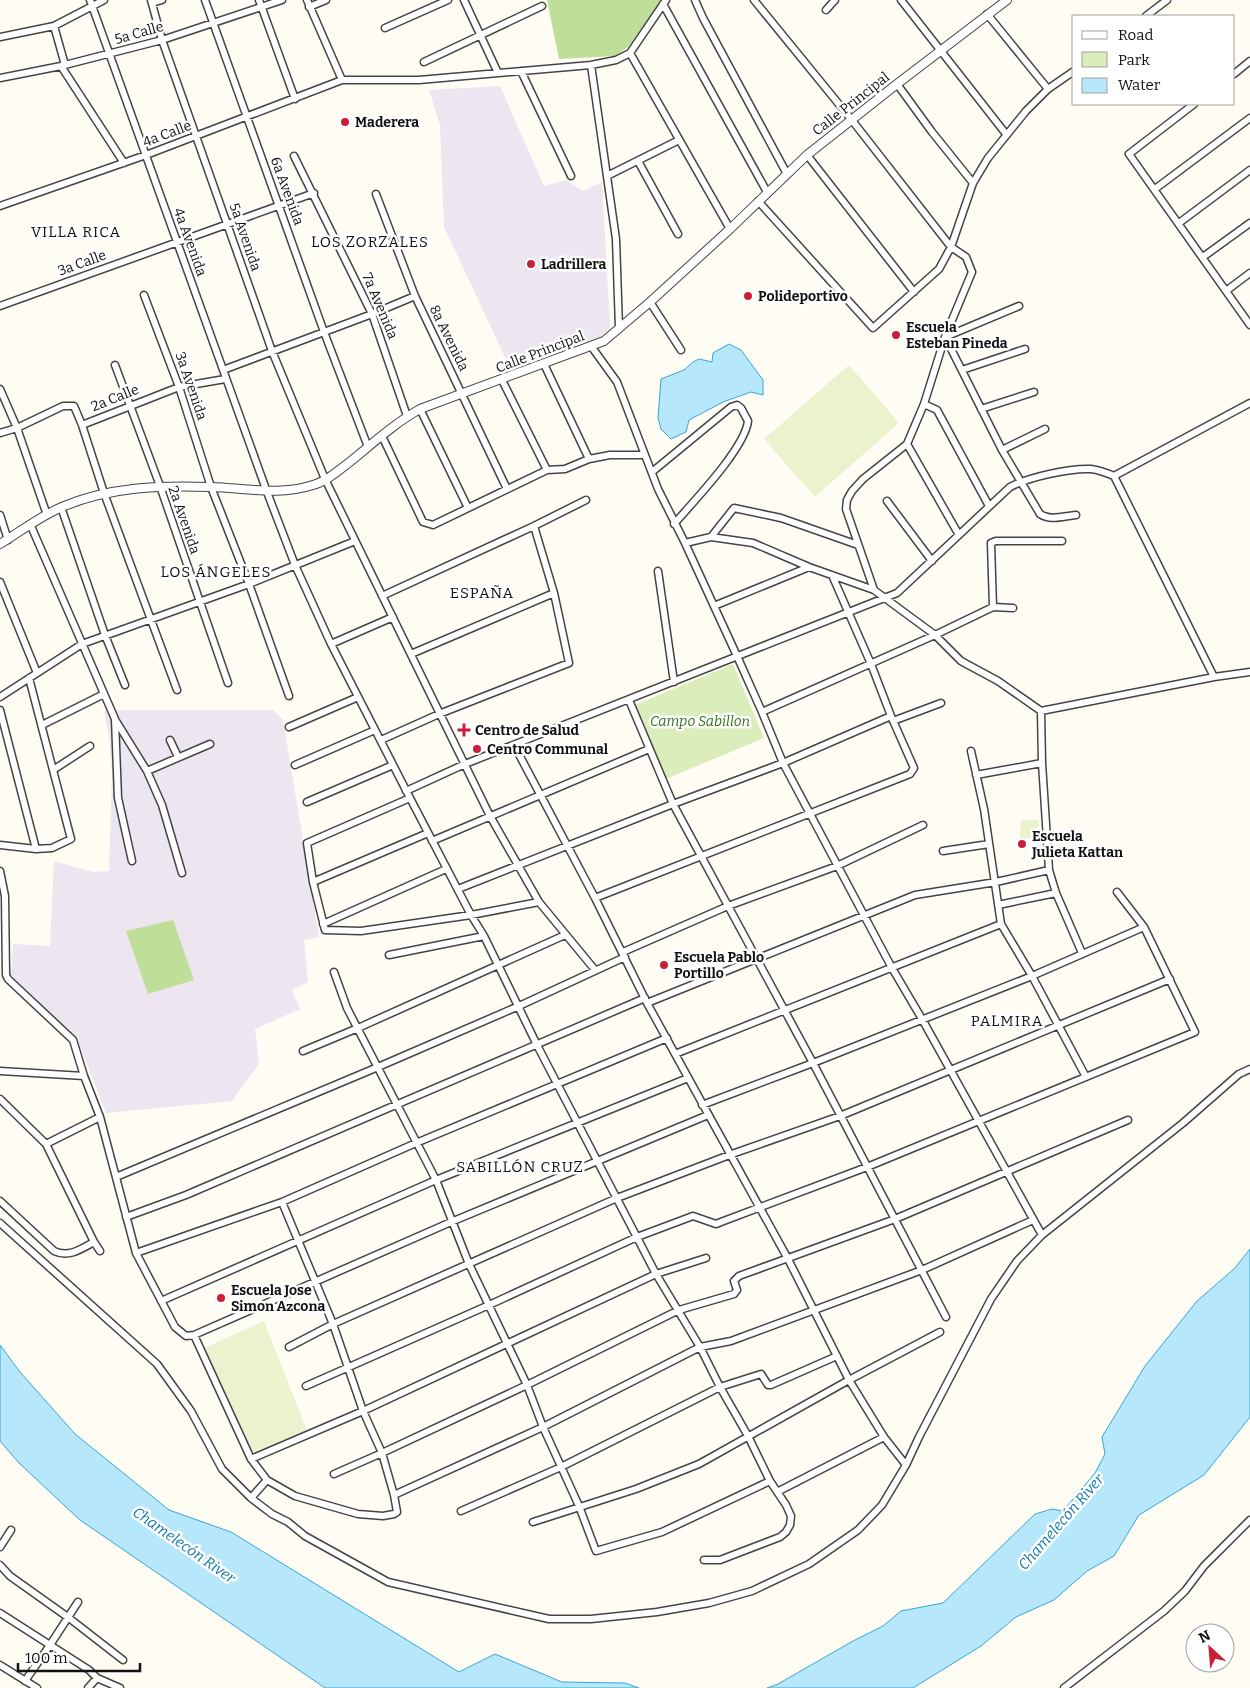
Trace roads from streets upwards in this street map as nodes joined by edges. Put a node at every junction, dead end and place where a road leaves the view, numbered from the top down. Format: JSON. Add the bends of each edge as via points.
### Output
{"nodes":[{"id":1,"x":104,"y":0,"type":"edge"},
{"id":2,"x":162,"y":0,"type":"edge"},
{"id":3,"x":205,"y":0,"type":"edge"},
{"id":4,"x":282,"y":0,"type":"edge"},
{"id":5,"x":326,"y":0,"type":"edge"},
{"id":6,"x":448,"y":0,"type":"edge"},
{"id":7,"x":464,"y":0,"type":"edge"},
{"id":8,"x":695,"y":0,"type":"edge"},
{"id":9,"x":754,"y":0,"type":"edge"},
{"id":10,"x":835,"y":0,"type":"edge"},
{"id":11,"x":901,"y":0,"type":"edge"},
{"id":12,"x":1007,"y":0,"type":"edge"},
{"id":13,"x":1167,"y":0,"type":"edge"},
{"id":14,"x":151,"y":2,"type":"edge"},
{"id":15,"x":664,"y":2,"type":"edge"},
{"id":16,"x":91,"y":3,"type":"edge"},
{"id":17,"x":260,"y":3,"type":"edge"},
{"id":18,"x":308,"y":3,"type":"edge"},
{"id":19,"x":997,"y":3,"type":"edge"},
{"id":20,"x":542,"y":6,"type":"dead end"},
{"id":21,"x":826,"y":10,"type":"dead end"},
{"id":22,"x":988,"y":14,"type":"junction"},
{"id":23,"x":1147,"y":15,"type":"edge"},
{"id":24,"x":213,"y":22,"type":"junction"},
{"id":25,"x":54,"y":26,"type":"junction"},
{"id":26,"x":385,"y":28,"type":"dead end"},
{"id":27,"x":480,"y":34,"type":"junction"},
{"id":28,"x":0,"y":37,"type":"edge"},
{"id":29,"x":162,"y":40,"type":"junction"},
{"id":30,"x":939,"y":50,"type":"junction"},
{"id":31,"x":630,"y":53,"type":"junction"},
{"id":32,"x":108,"y":54,"type":"junction"},
{"id":33,"x":1250,"y":61,"type":"edge"},
{"id":34,"x":424,"y":62,"type":"dead end"},
{"id":35,"x":591,"y":65,"type":"junction"},
{"id":36,"x":63,"y":66,"type":"junction"},
{"id":37,"x":521,"y":71,"type":"junction"},
{"id":38,"x":1072,"y":72,"type":"edge"},
{"id":39,"x":498,"y":73,"type":"junction"},
{"id":40,"x":1235,"y":73,"type":"edge"},
{"id":41,"x":0,"y":78,"type":"edge"},
{"id":42,"x":342,"y":80,"type":"junction"},
{"id":43,"x":897,"y":84,"type":"junction"},
{"id":44,"x":1048,"y":89,"type":"junction"},
{"id":45,"x":295,"y":99,"type":"junction"},
{"id":46,"x":1193,"y":105,"type":"edge"},
{"id":47,"x":247,"y":117,"type":"junction"},
{"id":48,"x":1250,"y":118,"type":"edge"},
{"id":49,"x":851,"y":119,"type":"junction"},
{"id":50,"x":1006,"y":134,"type":"junction"},
{"id":51,"x":196,"y":136,"type":"junction"},
{"id":52,"x":679,"y":140,"type":"junction"},
{"id":53,"x":807,"y":155,"type":"junction"},
{"id":54,"x":146,"y":156,"type":"junction"},
{"id":55,"x":294,"y":156,"type":"dead end"},
{"id":56,"x":638,"y":161,"type":"junction"},
{"id":57,"x":124,"y":163,"type":"junction"},
{"id":58,"x":1250,"y":170,"type":"edge"},
{"id":59,"x":787,"y":174,"type":"junction"},
{"id":60,"x":571,"y":176,"type":"dead end"},
{"id":61,"x":607,"y":176,"type":"junction"},
{"id":62,"x":973,"y":183,"type":"junction"},
{"id":63,"x":1155,"y":189,"type":"junction"},
{"id":64,"x":767,"y":192,"type":"junction"},
{"id":65,"x":314,"y":193,"type":"junction"},
{"id":66,"x":376,"y":194,"type":"dead end"},
{"id":67,"x":758,"y":201,"type":"junction"},
{"id":68,"x":0,"y":206,"type":"edge"},
{"id":69,"x":279,"y":206,"type":"junction"},
{"id":70,"x":1250,"y":222,"type":"edge"},
{"id":71,"x":1179,"y":223,"type":"junction"},
{"id":72,"x":227,"y":224,"type":"junction"},
{"id":73,"x":730,"y":230,"type":"junction"},
{"id":74,"x":678,"y":234,"type":"dead end"},
{"id":75,"x":176,"y":242,"type":"junction"},
{"id":76,"x":952,"y":247,"type":"junction"},
{"id":77,"x":1203,"y":257,"type":"junction"},
{"id":78,"x":1250,"y":273,"type":"edge"},
{"id":79,"x":1226,"y":291,"type":"junction"},
{"id":80,"x":914,"y":292,"type":"junction"},
{"id":81,"x":144,"y":295,"type":"dead end"},
{"id":82,"x":415,"y":296,"type":"junction"},
{"id":83,"x":650,"y":302,"type":"junction"},
{"id":84,"x":0,"y":306,"type":"edge"},
{"id":85,"x":1019,"y":306,"type":"dead end"},
{"id":86,"x":372,"y":314,"type":"junction"},
{"id":87,"x":1250,"y":325,"type":"edge"},
{"id":88,"x":619,"y":328,"type":"junction"},
{"id":89,"x":324,"y":332,"type":"junction"},
{"id":90,"x":945,"y":337,"type":"junction"},
{"id":91,"x":591,"y":346,"type":"junction"},
{"id":92,"x":1025,"y":349,"type":"dead end"},
{"id":93,"x":681,"y":350,"type":"dead end"},
{"id":94,"x":272,"y":351,"type":"junction"},
{"id":95,"x":544,"y":364,"type":"junction"},
{"id":96,"x":115,"y":365,"type":"dead end"},
{"id":97,"x":223,"y":370,"type":"junction"},
{"id":98,"x":962,"y":370,"type":"junction"},
{"id":99,"x":226,"y":379,"type":"junction"},
{"id":100,"x":502,"y":380,"type":"junction"},
{"id":101,"x":179,"y":386,"type":"junction"},
{"id":102,"x":0,"y":389,"type":"edge"},
{"id":103,"x":1034,"y":392,"type":"dead end"},
{"id":104,"x":462,"y":394,"type":"junction"},
{"id":105,"x":1250,"y":403,"type":"edge"},
{"id":106,"x":924,"y":404,"type":"junction"},
{"id":107,"x":130,"y":406,"type":"junction"},
{"id":108,"x":420,"y":409,"type":"junction"},
{"id":109,"x":982,"y":409,"type":"junction"},
{"id":110,"x":407,"y":416,"type":"junction"},
{"id":111,"x":82,"y":425,"type":"junction"},
{"id":112,"x":17,"y":428,"type":"junction"},
{"id":113,"x":1045,"y":429,"type":"dead end"},
{"id":114,"x":0,"y":433,"type":"edge"},
{"id":115,"x":382,"y":436,"type":"junction"},
{"id":116,"x":907,"y":444,"type":"junction"},
{"id":117,"x":368,"y":447,"type":"junction"},
{"id":118,"x":1002,"y":450,"type":"junction"},
{"id":119,"x":645,"y":455,"type":"junction"},
{"id":120,"x":590,"y":459,"type":"junction"},
{"id":121,"x":547,"y":470,"type":"junction"},
{"id":122,"x":652,"y":472,"type":"junction"},
{"id":123,"x":1114,"y":476,"type":"junction"},
{"id":124,"x":325,"y":480,"type":"junction"},
{"id":125,"x":1020,"y":482,"type":"junction"},
{"id":126,"x":160,"y":486,"type":"junction"},
{"id":127,"x":211,"y":487,"type":"junction"},
{"id":128,"x":508,"y":489,"type":"junction"},
{"id":129,"x":104,"y":492,"type":"junction"},
{"id":130,"x":268,"y":492,"type":"junction"},
{"id":131,"x":586,"y":500,"type":"dead end"},
{"id":132,"x":886,"y":501,"type":"dead end"},
{"id":133,"x":989,"y":506,"type":"junction"},
{"id":134,"x":61,"y":507,"type":"junction"},
{"id":135,"x":468,"y":508,"type":"junction"},
{"id":136,"x":1076,"y":514,"type":"dead end"},
{"id":137,"x":0,"y":515,"type":"edge"},
{"id":138,"x":47,"y":515,"type":"junction"},
{"id":139,"x":674,"y":524,"type":"junction"},
{"id":140,"x":31,"y":526,"type":"junction"},
{"id":141,"x":534,"y":526,"type":"junction"},
{"id":142,"x":959,"y":535,"type":"junction"},
{"id":143,"x":711,"y":537,"type":"junction"},
{"id":144,"x":8,"y":540,"type":"junction"},
{"id":145,"x":355,"y":541,"type":"junction"},
{"id":146,"x":1062,"y":541,"type":"dead end"},
{"id":147,"x":685,"y":543,"type":"junction"},
{"id":148,"x":0,"y":544,"type":"edge"},
{"id":149,"x":858,"y":546,"type":"junction"},
{"id":150,"x":932,"y":561,"type":"junction"},
{"id":151,"x":295,"y":566,"type":"junction"},
{"id":152,"x":809,"y":567,"type":"junction"},
{"id":153,"x":658,"y":571,"type":"dead end"},
{"id":154,"x":832,"y":575,"type":"junction"},
{"id":155,"x":0,"y":582,"type":"edge"},
{"id":156,"x":249,"y":584,"type":"junction"},
{"id":157,"x":874,"y":590,"type":"junction"},
{"id":158,"x":554,"y":593,"type":"junction"},
{"id":159,"x":382,"y":596,"type":"junction"},
{"id":160,"x":885,"y":598,"type":"junction"},
{"id":161,"x":199,"y":602,"type":"junction"},
{"id":162,"x":714,"y":606,"type":"junction"},
{"id":163,"x":993,"y":607,"type":"junction"},
{"id":164,"x":1013,"y":608,"type":"dead end"},
{"id":165,"x":847,"y":612,"type":"junction"},
{"id":166,"x":393,"y":617,"type":"junction"},
{"id":167,"x":150,"y":620,"type":"junction"},
{"id":168,"x":105,"y":635,"type":"junction"},
{"id":169,"x":935,"y":635,"type":"junction"},
{"id":170,"x":82,"y":644,"type":"junction"},
{"id":171,"x":331,"y":644,"type":"junction"},
{"id":172,"x":411,"y":654,"type":"junction"},
{"id":173,"x":737,"y":656,"type":"junction"},
{"id":174,"x":871,"y":664,"type":"junction"},
{"id":175,"x":1250,"y":672,"type":"edge"},
{"id":176,"x":37,"y":673,"type":"junction"},
{"id":177,"x":1214,"y":677,"type":"junction"},
{"id":178,"x":29,"y":678,"type":"junction"},
{"id":179,"x":674,"y":682,"type":"junction"},
{"id":180,"x":228,"y":683,"type":"dead end"},
{"id":181,"x":125,"y":686,"type":"dead end"},
{"id":182,"x":177,"y":690,"type":"dead end"},
{"id":183,"x":104,"y":694,"type":"junction"},
{"id":184,"x":289,"y":696,"type":"dead end"},
{"id":185,"x":0,"y":697,"type":"edge"},
{"id":186,"x":358,"y":697,"type":"junction"},
{"id":187,"x":629,"y":700,"type":"junction"},
{"id":188,"x":941,"y":703,"type":"dead end"},
{"id":189,"x":0,"y":710,"type":"edge"},
{"id":190,"x":1041,"y":710,"type":"junction"},
{"id":191,"x":762,"y":712,"type":"junction"},
{"id":192,"x":439,"y":714,"type":"junction"},
{"id":193,"x":115,"y":719,"type":"junction"},
{"id":194,"x":892,"y":719,"type":"junction"},
{"id":195,"x":42,"y":725,"type":"junction"},
{"id":196,"x":288,"y":727,"type":"dead end"},
{"id":197,"x":375,"y":730,"type":"junction"},
{"id":198,"x":170,"y":740,"type":"dead end"},
{"id":199,"x":381,"y":740,"type":"junction"},
{"id":200,"x":210,"y":744,"type":"dead end"},
{"id":201,"x":514,"y":745,"type":"junction"},
{"id":202,"x":90,"y":746,"type":"dead end"},
{"id":203,"x":649,"y":749,"type":"junction"},
{"id":204,"x":971,"y":751,"type":"dead end"},
{"id":205,"x":178,"y":757,"type":"junction"},
{"id":206,"x":783,"y":763,"type":"junction"},
{"id":207,"x":1042,"y":763,"type":"junction"},
{"id":208,"x":393,"y":764,"type":"junction"},
{"id":209,"x":465,"y":764,"type":"junction"},
{"id":210,"x":296,"y":765,"type":"dead end"},
{"id":211,"x":53,"y":770,"type":"junction"},
{"id":212,"x":147,"y":771,"type":"junction"},
{"id":213,"x":976,"y":776,"type":"junction"},
{"id":214,"x":406,"y":791,"type":"junction"},
{"id":215,"x":540,"y":794,"type":"junction"},
{"id":216,"x":410,"y":798,"type":"junction"},
{"id":217,"x":306,"y":802,"type":"dead end"},
{"id":218,"x":674,"y":804,"type":"junction"},
{"id":219,"x":810,"y":814,"type":"junction"},
{"id":220,"x":490,"y":816,"type":"junction"},
{"id":221,"x":923,"y":825,"type":"dead end"},
{"id":222,"x":428,"y":833,"type":"junction"},
{"id":223,"x":432,"y":841,"type":"junction"},
{"id":224,"x":989,"y":844,"type":"junction"},
{"id":225,"x":0,"y":845,"type":"edge"},
{"id":226,"x":568,"y":845,"type":"junction"},
{"id":227,"x":36,"y":849,"type":"junction"},
{"id":228,"x":943,"y":851,"type":"dead end"},
{"id":229,"x":702,"y":857,"type":"junction"},
{"id":230,"x":132,"y":861,"type":"dead end"},
{"id":231,"x":519,"y":866,"type":"junction"},
{"id":232,"x":837,"y":866,"type":"junction"},
{"id":233,"x":446,"y":869,"type":"junction"},
{"id":234,"x":1049,"y":870,"type":"junction"},
{"id":235,"x":0,"y":871,"type":"edge"},
{"id":236,"x":182,"y":872,"type":"dead end"},
{"id":237,"x":314,"y":882,"type":"junction"},
{"id":238,"x":996,"y":882,"type":"junction"},
{"id":239,"x":458,"y":889,"type":"junction"},
{"id":240,"x":1118,"y":892,"type":"dead end"},
{"id":241,"x":1056,"y":893,"type":"junction"},
{"id":242,"x":596,"y":898,"type":"junction"},
{"id":243,"x":538,"y":902,"type":"junction"},
{"id":244,"x":998,"y":905,"type":"junction"},
{"id":245,"x":728,"y":906,"type":"junction"},
{"id":246,"x":471,"y":915,"type":"junction"},
{"id":247,"x":865,"y":915,"type":"junction"},
{"id":248,"x":323,"y":924,"type":"junction"},
{"id":249,"x":1000,"y":924,"type":"junction"},
{"id":250,"x":1144,"y":927,"type":"junction"},
{"id":251,"x":565,"y":935,"type":"junction"},
{"id":252,"x":484,"y":936,"type":"junction"},
{"id":253,"x":1082,"y":953,"type":"junction"},
{"id":254,"x":389,"y":955,"type":"dead end"},
{"id":255,"x":624,"y":955,"type":"junction"},
{"id":256,"x":757,"y":958,"type":"junction"},
{"id":257,"x":498,"y":966,"type":"junction"},
{"id":258,"x":892,"y":968,"type":"junction"},
{"id":259,"x":2,"y":970,"type":"edge"},
{"id":260,"x":595,"y":970,"type":"junction"},
{"id":261,"x":334,"y":972,"type":"dead end"},
{"id":262,"x":1032,"y":976,"type":"junction"},
{"id":263,"x":1170,"y":979,"type":"junction"},
{"id":264,"x":646,"y":1000,"type":"junction"},
{"id":265,"x":519,"y":1006,"type":"junction"},
{"id":266,"x":785,"y":1011,"type":"junction"},
{"id":267,"x":922,"y":1019,"type":"junction"},
{"id":268,"x":1058,"y":1026,"type":"junction"},
{"id":269,"x":358,"y":1028,"type":"junction"},
{"id":270,"x":667,"y":1038,"type":"junction"},
{"id":271,"x":537,"y":1045,"type":"junction"},
{"id":272,"x":303,"y":1050,"type":"dead end"},
{"id":273,"x":675,"y":1054,"type":"junction"},
{"id":274,"x":813,"y":1063,"type":"junction"},
{"id":275,"x":378,"y":1067,"type":"junction"},
{"id":276,"x":1250,"y":1069,"type":"edge"},
{"id":277,"x":950,"y":1070,"type":"junction"},
{"id":278,"x":0,"y":1071,"type":"edge"},
{"id":279,"x":84,"y":1076,"type":"junction"},
{"id":280,"x":1086,"y":1077,"type":"junction"},
{"id":281,"x":688,"y":1078,"type":"junction"},
{"id":282,"x":558,"y":1085,"type":"junction"},
{"id":283,"x":0,"y":1099,"type":"edge"},
{"id":284,"x":397,"y":1104,"type":"junction"},
{"id":285,"x":702,"y":1105,"type":"junction"},
{"id":286,"x":708,"y":1116,"type":"junction"},
{"id":287,"x":840,"y":1116,"type":"junction"},
{"id":288,"x":100,"y":1117,"type":"junction"},
{"id":289,"x":1128,"y":1120,"type":"dead end"},
{"id":290,"x":980,"y":1122,"type":"junction"},
{"id":291,"x":578,"y":1123,"type":"junction"},
{"id":292,"x":416,"y":1143,"type":"junction"},
{"id":293,"x":46,"y":1144,"type":"junction"},
{"id":294,"x":732,"y":1154,"type":"junction"},
{"id":295,"x":598,"y":1162,"type":"junction"},
{"id":296,"x":868,"y":1167,"type":"junction"},
{"id":297,"x":1007,"y":1171,"type":"junction"},
{"id":298,"x":116,"y":1177,"type":"junction"},
{"id":299,"x":436,"y":1180,"type":"junction"},
{"id":300,"x":617,"y":1198,"type":"junction"},
{"id":301,"x":0,"y":1201,"type":"edge"},
{"id":302,"x":282,"y":1202,"type":"junction"},
{"id":303,"x":760,"y":1206,"type":"junction"},
{"id":304,"x":126,"y":1217,"type":"junction"},
{"id":305,"x":894,"y":1218,"type":"junction"},
{"id":306,"x":1033,"y":1220,"type":"junction"},
{"id":307,"x":0,"y":1222,"type":"edge"},
{"id":308,"x":452,"y":1222,"type":"junction"},
{"id":309,"x":1042,"y":1235,"type":"junction"},
{"id":310,"x":637,"y":1236,"type":"junction"},
{"id":311,"x":298,"y":1240,"type":"junction"},
{"id":312,"x":94,"y":1242,"type":"junction"},
{"id":313,"x":100,"y":1251,"type":"dead end"},
{"id":314,"x":136,"y":1253,"type":"junction"},
{"id":315,"x":706,"y":1258,"type":"dead end"},
{"id":316,"x":788,"y":1259,"type":"junction"},
{"id":317,"x":469,"y":1264,"type":"junction"},
{"id":318,"x":922,"y":1270,"type":"junction"},
{"id":319,"x":656,"y":1274,"type":"junction"},
{"id":320,"x":316,"y":1281,"type":"junction"},
{"id":321,"x":161,"y":1302,"type":"junction"},
{"id":322,"x":489,"y":1305,"type":"junction"},
{"id":323,"x":679,"y":1310,"type":"junction"},
{"id":324,"x":813,"y":1310,"type":"junction"},
{"id":325,"x":946,"y":1317,"type":"dead end"},
{"id":326,"x":333,"y":1324,"type":"junction"},
{"id":327,"x":940,"y":1332,"type":"dead end"},
{"id":328,"x":194,"y":1335,"type":"junction"},
{"id":329,"x":507,"y":1343,"type":"junction"},
{"id":330,"x":700,"y":1347,"type":"junction"},
{"id":331,"x":288,"y":1348,"type":"dead end"},
{"id":332,"x":836,"y":1356,"type":"junction"},
{"id":333,"x":348,"y":1368,"type":"junction"},
{"id":334,"x":849,"y":1380,"type":"junction"},
{"id":335,"x":527,"y":1385,"type":"junction"},
{"id":336,"x":306,"y":1386,"type":"dead end"},
{"id":337,"x":720,"y":1387,"type":"junction"},
{"id":338,"x":363,"y":1411,"type":"junction"},
{"id":339,"x":544,"y":1427,"type":"junction"},
{"id":340,"x":748,"y":1436,"type":"junction"},
{"id":341,"x":884,"y":1437,"type":"junction"},
{"id":342,"x":382,"y":1453,"type":"junction"},
{"id":343,"x":251,"y":1459,"type":"junction"},
{"id":344,"x":906,"y":1465,"type":"junction"},
{"id":345,"x":561,"y":1467,"type":"junction"},
{"id":346,"x":334,"y":1474,"type":"dead end"},
{"id":347,"x":267,"y":1480,"type":"junction"},
{"id":348,"x":770,"y":1481,"type":"junction"},
{"id":349,"x":777,"y":1492,"type":"junction"},
{"id":350,"x":394,"y":1496,"type":"junction"},
{"id":351,"x":251,"y":1498,"type":"junction"},
{"id":352,"x":579,"y":1506,"type":"junction"},
{"id":353,"x":460,"y":1511,"type":"dead end"},
{"id":354,"x":1250,"y":1520,"type":"edge"},
{"id":355,"x":533,"y":1522,"type":"dead end"},
{"id":356,"x":11,"y":1530,"type":"dead end"},
{"id":357,"x":0,"y":1547,"type":"edge"},
{"id":358,"x":704,"y":1560,"type":"dead end"},
{"id":359,"x":0,"y":1565,"type":"edge"},
{"id":360,"x":78,"y":1602,"type":"dead end"},
{"id":361,"x":0,"y":1613,"type":"edge"},
{"id":362,"x":68,"y":1618,"type":"junction"},
{"id":363,"x":50,"y":1645,"type":"junction"},
{"id":364,"x":123,"y":1660,"type":"dead end"},
{"id":365,"x":0,"y":1665,"type":"edge"},
{"id":366,"x":97,"y":1678,"type":"junction"},
{"id":367,"x":25,"y":1681,"type":"junction"},
{"id":368,"x":37,"y":1688,"type":"edge"},
{"id":369,"x":88,"y":1688,"type":"edge"},
{"id":370,"x":120,"y":1688,"type":"edge"},
{"id":371,"x":1064,"y":1688,"type":"edge"}],
"edges":[{"from":1,"to":16,"type":"street"},
{"from":2,"to":14,"type":"street","name":"5a Calle"},
{"from":3,"to":24,"type":"street","name":"6a Avenida"},
{"from":4,"to":17,"type":"street","name":"5a Calle"},
{"from":5,"to":18,"type":"street"},
{"from":6,"to":26,"type":"street"},
{"from":7,"to":27,"type":"street"},
{"from":8,"to":59,"type":"street"},
{"from":9,"to":49,"type":"street"},
{"from":10,"to":21,"type":"street"},
{"from":11,"to":30,"type":"street"},
{"from":12,"to":19,"type":"street","name":"Calle Principal"},
{"from":13,"to":23,"type":"street"},
{"from":14,"to":29,"type":"street","name":"5a Avenida"},
{"from":15,"to":31,"type":"street"},
{"from":15,"to":64,"type":"street"},
{"from":16,"to":25,"type":"street"},
{"from":16,"to":32,"type":"street","name":"4a Avenida"},
{"from":17,"to":24,"type":"street","name":"5a Calle"},
{"from":17,"to":45,"type":"street"},
{"from":18,"to":42,"type":"street"},
{"from":19,"to":22,"type":"street","name":"Calle Principal"},
{"from":20,"to":27,"type":"street"},
{"from":22,"to":30,"type":"street","name":"Calle Principal"},
{"from":22,"to":44,"type":"street"},
{"from":24,"to":29,"type":"street","name":"5a Calle"},
{"from":24,"to":47,"type":"street","name":"6a Avenida"},
{"from":25,"to":28,"type":"street"},
{"from":25,"to":36,"type":"street"},
{"from":27,"to":34,"type":"street"},
{"from":27,"to":39,"type":"street"},
{"from":29,"to":32,"type":"street","name":"5a Calle"},
{"from":29,"to":51,"type":"street","name":"5a Avenida"},
{"from":30,"to":43,"type":"street","name":"Calle Principal"},
{"from":30,"to":50,"type":"street"},
{"from":31,"to":35,"type":"street","via":[[616,60]]},
{"from":31,"to":52,"type":"street"},
{"from":32,"to":36,"type":"street","name":"5a Calle"},
{"from":32,"to":54,"type":"street","name":"4a Avenida"},
{"from":33,"to":40,"type":"street"},
{"from":35,"to":37,"type":"street"},
{"from":35,"to":61,"type":"street"},
{"from":36,"to":41,"type":"street","name":"5a Calle"},
{"from":36,"to":57,"type":"street"},
{"from":37,"to":39,"type":"street"},
{"from":37,"to":60,"type":"street"},
{"from":38,"to":44,"type":"street"},
{"from":39,"to":42,"type":"street","via":[[419,80]]},
{"from":42,"to":45,"type":"street","name":"4a Calle"},
{"from":43,"to":49,"type":"street","name":"Calle Principal"},
{"from":43,"to":62,"type":"street"},
{"from":44,"to":50,"type":"street"},
{"from":45,"to":47,"type":"street","name":"4a Calle"},
{"from":46,"to":63,"type":"street","via":[[1128,154]]},
{"from":47,"to":51,"type":"street","name":"4a Calle"},
{"from":47,"to":69,"type":"street","name":"6a Avenida"},
{"from":48,"to":63,"type":"street"},
{"from":49,"to":53,"type":"street","name":"Calle Principal"},
{"from":49,"to":76,"type":"street"},
{"from":50,"to":62,"type":"street"},
{"from":51,"to":54,"type":"street","name":"4a Calle"},
{"from":51,"to":72,"type":"street","name":"5a Avenida"},
{"from":52,"to":56,"type":"street"},
{"from":52,"to":73,"type":"street"},
{"from":53,"to":59,"type":"street","name":"Calle Principal"},
{"from":53,"to":80,"type":"street"},
{"from":54,"to":57,"type":"street","name":"4a Calle"},
{"from":54,"to":75,"type":"street","name":"4a Avenida"},
{"from":55,"to":65,"type":"street","name":"7a Avenida"},
{"from":56,"to":61,"type":"street"},
{"from":56,"to":74,"type":"street"},
{"from":57,"to":68,"type":"street","name":"4a Calle"},
{"from":58,"to":71,"type":"street"},
{"from":59,"to":64,"type":"street","name":"Calle Principal"},
{"from":61,"to":88,"type":"street","via":[[616,239]]},
{"from":62,"to":76,"type":"street"},
{"from":63,"to":71,"type":"street"},
{"from":64,"to":67,"type":"street","name":"Calle Principal"},
{"from":65,"to":69,"type":"street","name":"3a Calle"},
{"from":65,"to":86,"type":"street","name":"7a Avenida"},
{"from":66,"to":82,"type":"street","name":"8a Avenida"},
{"from":67,"to":73,"type":"street","name":"Calle Principal"},
{"from":67,"to":80,"type":"street","via":[[872,328]]},
{"from":69,"to":72,"type":"street","name":"3a Calle"},
{"from":69,"to":89,"type":"street","name":"6a Avenida"},
{"from":70,"to":77,"type":"street"},
{"from":71,"to":77,"type":"street"},
{"from":72,"to":75,"type":"street","name":"3a Calle"},
{"from":72,"to":94,"type":"street","name":"5a Avenida"},
{"from":73,"to":83,"type":"street","name":"Calle Principal"},
{"from":75,"to":84,"type":"street","name":"3a Calle"},
{"from":75,"to":97,"type":"street","name":"4a Avenida"},
{"from":76,"to":80,"type":"street","via":[[939,269]]},
{"from":76,"to":90,"type":"street","via":[[966,257],[972,272]]},
{"from":77,"to":79,"type":"street"},
{"from":78,"to":79,"type":"street"},
{"from":79,"to":87,"type":"street"},
{"from":81,"to":101,"type":"street","name":"3a Avenida"},
{"from":82,"to":86,"type":"street"},
{"from":82,"to":104,"type":"street","name":"8a Avenida"},
{"from":83,"to":88,"type":"street","name":"Calle Principal"},
{"from":83,"to":93,"type":"street"},
{"from":85,"to":90,"type":"street"},
{"from":86,"to":89,"type":"street"},
{"from":86,"to":110,"type":"street","name":"7a Avenida"},
{"from":88,"to":91,"type":"street","name":"Calle Principal","via":[[604,341]]},
{"from":89,"to":94,"type":"street"},
{"from":89,"to":117,"type":"street","name":"6a Avenida"},
{"from":90,"to":98,"type":"street"},
{"from":90,"to":106,"type":"street"},
{"from":91,"to":95,"type":"street","name":"Calle Principal"},
{"from":91,"to":119,"type":"street","via":[[617,382]]},
{"from":92,"to":98,"type":"street"},
{"from":94,"to":97,"type":"street"},
{"from":94,"to":124,"type":"street","name":"5a Avenida"},
{"from":95,"to":100,"type":"street","name":"Calle Principal"},
{"from":95,"to":120,"type":"street"},
{"from":96,"to":107,"type":"street","name":"2a Avenida"},
{"from":97,"to":99,"type":"street","name":"4a Avenida"},
{"from":98,"to":109,"type":"street"},
{"from":99,"to":101,"type":"street","name":"2a Calle"},
{"from":99,"to":130,"type":"street","name":"4a Avenida"},
{"from":100,"to":104,"type":"street","name":"Calle Principal"},
{"from":100,"to":121,"type":"street"},
{"from":101,"to":107,"type":"street","name":"2a Calle"},
{"from":101,"to":127,"type":"street","name":"3a Avenida"},
{"from":102,"to":112,"type":"street"},
{"from":103,"to":109,"type":"street"},
{"from":104,"to":108,"type":"street","name":"Calle Principal"},
{"from":104,"to":128,"type":"street","name":"8a Avenida"},
{"from":105,"to":123,"type":"street"},
{"from":106,"to":116,"type":"street"},
{"from":106,"to":133,"type":"street","via":[[937,410]]},
{"from":107,"to":111,"type":"street","name":"2a Calle"},
{"from":107,"to":126,"type":"street","name":"2a Avenida"},
{"from":108,"to":110,"type":"street","name":"Calle Principal"},
{"from":108,"to":135,"type":"street"},
{"from":109,"to":118,"type":"street"},
{"from":110,"to":115,"type":"street","name":"Calle Principal"},
{"from":111,"to":112,"type":"street","name":"2a Calle","via":[[74,406],[63,406]]},
{"from":111,"to":129,"type":"street"},
{"from":112,"to":114,"type":"street","name":"2a Calle"},
{"from":112,"to":138,"type":"street"},
{"from":113,"to":118,"type":"street"},
{"from":115,"to":117,"type":"street","name":"Calle Principal"},
{"from":115,"to":135,"type":"street","via":[[423,522],[433,525]]},
{"from":116,"to":142,"type":"street"},
{"from":116,"to":149,"type":"street","via":[[863,479],[847,500],[846,509]]},
{"from":117,"to":124,"type":"street","name":"Calle Principal"},
{"from":118,"to":125,"type":"street"},
{"from":119,"to":120,"type":"street","via":[[610,455]]},
{"from":119,"to":122,"type":"street"},
{"from":120,"to":121,"type":"street","via":[[565,469]]},
{"from":121,"to":128,"type":"street"},
{"from":122,"to":139,"type":"street"},
{"from":122,"to":139,"type":"street","via":[[730,407],[742,408],[748,421],[745,435],[723,467]]},
{"from":123,"to":125,"type":"street","via":[[1093,469],[1076,469]]},
{"from":123,"to":177,"type":"street"},
{"from":124,"to":130,"type":"street","name":"Calle Principal","via":[[302,488]]},
{"from":124,"to":145,"type":"street","name":"5a Avenida"},
{"from":125,"to":133,"type":"street"},
{"from":125,"to":136,"type":"street","via":[[1042,516],[1053,518]]},
{"from":126,"to":127,"type":"street","name":"Calle Principal"},
{"from":126,"to":129,"type":"street","name":"Calle Principal"},
{"from":126,"to":161,"type":"street","name":"2a Avenida"},
{"from":127,"to":130,"type":"street","name":"Calle Principal"},
{"from":127,"to":156,"type":"street","name":"3a Avenida"},
{"from":128,"to":135,"type":"street"},
{"from":129,"to":134,"type":"street","name":"Calle Principal"},
{"from":129,"to":167,"type":"street"},
{"from":130,"to":151,"type":"street","name":"4a Avenida"},
{"from":131,"to":141,"type":"street"},
{"from":132,"to":150,"type":"street"},
{"from":133,"to":142,"type":"street"},
{"from":134,"to":138,"type":"street","name":"Calle Principal"},
{"from":134,"to":168,"type":"street"},
{"from":137,"to":144,"type":"street"},
{"from":138,"to":140,"type":"street","name":"Calle Principal"},
{"from":139,"to":147,"type":"street"},
{"from":140,"to":144,"type":"street","name":"Calle Principal"},
{"from":140,"to":170,"type":"street"},
{"from":141,"to":158,"type":"street"},
{"from":141,"to":159,"type":"street"},
{"from":142,"to":150,"type":"street"},
{"from":143,"to":147,"type":"street"},
{"from":143,"to":149,"type":"street","via":[[734,508],[781,518]]},
{"from":143,"to":152,"type":"street","via":[[753,543]]},
{"from":144,"to":148,"type":"street","name":"Calle Principal"},
{"from":145,"to":151,"type":"street"},
{"from":145,"to":159,"type":"street","name":"5a Avenida"},
{"from":146,"to":163,"type":"street","via":[[996,541],[991,544]]},
{"from":147,"to":162,"type":"street"},
{"from":149,"to":157,"type":"street"},
{"from":150,"to":160,"type":"street","via":[[897,593]]},
{"from":151,"to":156,"type":"street"},
{"from":151,"to":171,"type":"street","name":"4a Avenida"},
{"from":152,"to":154,"type":"street"},
{"from":152,"to":162,"type":"street"},
{"from":153,"to":179,"type":"street"},
{"from":154,"to":157,"type":"street"},
{"from":154,"to":165,"type":"street"},
{"from":155,"to":176,"type":"street"},
{"from":156,"to":161,"type":"street"},
{"from":156,"to":184,"type":"street","name":"3a Avenida"},
{"from":157,"to":160,"type":"street"},
{"from":158,"to":172,"type":"street"},
{"from":158,"to":192,"type":"street","via":[[569,663]]},
{"from":159,"to":166,"type":"street","name":"5a Avenida"},
{"from":160,"to":165,"type":"street"},
{"from":160,"to":169,"type":"street"},
{"from":161,"to":167,"type":"street"},
{"from":161,"to":180,"type":"street","name":"2a Avenida"},
{"from":162,"to":173,"type":"street"},
{"from":163,"to":164,"type":"street"},
{"from":163,"to":169,"type":"street"},
{"from":165,"to":173,"type":"street"},
{"from":165,"to":174,"type":"street"},
{"from":166,"to":171,"type":"street"},
{"from":166,"to":172,"type":"street","name":"5a Avenida"},
{"from":167,"to":168,"type":"street"},
{"from":167,"to":182,"type":"street"},
{"from":168,"to":170,"type":"street"},
{"from":168,"to":181,"type":"street"},
{"from":169,"to":174,"type":"street"},
{"from":169,"to":190,"type":"street","via":[[961,661]]},
{"from":170,"to":176,"type":"street"},
{"from":170,"to":183,"type":"street"},
{"from":171,"to":186,"type":"street","name":"4a Avenida"},
{"from":172,"to":192,"type":"street","name":"5a Avenida"},
{"from":173,"to":179,"type":"street"},
{"from":173,"to":191,"type":"street"},
{"from":174,"to":191,"type":"street"},
{"from":174,"to":194,"type":"street"},
{"from":175,"to":177,"type":"street"},
{"from":176,"to":178,"type":"street"},
{"from":177,"to":190,"type":"street"},
{"from":178,"to":185,"type":"street"},
{"from":178,"to":195,"type":"street"},
{"from":179,"to":187,"type":"street"},
{"from":183,"to":193,"type":"street"},
{"from":183,"to":195,"type":"street"},
{"from":186,"to":196,"type":"street"},
{"from":186,"to":197,"type":"street","name":"4a Avenida"},
{"from":187,"to":201,"type":"street"},
{"from":187,"to":203,"type":"street"},
{"from":188,"to":194,"type":"street"},
{"from":189,"to":227,"type":"street"},
{"from":190,"to":207,"type":"street"},
{"from":191,"to":206,"type":"street"},
{"from":192,"to":199,"type":"street"},
{"from":192,"to":209,"type":"street","name":"5a Avenida"},
{"from":193,"to":212,"type":"street"},
{"from":193,"to":230,"type":"street","via":[[118,798]]},
{"from":194,"to":206,"type":"street"},
{"from":194,"to":219,"type":"street","via":[[914,768],[910,774]]},
{"from":195,"to":211,"type":"street"},
{"from":197,"to":199,"type":"street","name":"4a Avenida"},
{"from":197,"to":210,"type":"street"},
{"from":198,"to":205,"type":"street"},
{"from":199,"to":208,"type":"street","name":"4a Avenida"},
{"from":200,"to":205,"type":"street"},
{"from":201,"to":209,"type":"street"},
{"from":201,"to":215,"type":"street"},
{"from":202,"to":211,"type":"street"},
{"from":203,"to":215,"type":"street"},
{"from":203,"to":218,"type":"street"},
{"from":204,"to":213,"type":"street"},
{"from":205,"to":212,"type":"street"},
{"from":206,"to":218,"type":"street"},
{"from":206,"to":219,"type":"street"},
{"from":207,"to":213,"type":"street"},
{"from":207,"to":234,"type":"street"},
{"from":208,"to":214,"type":"street","name":"4a Avenida"},
{"from":208,"to":217,"type":"street"},
{"from":209,"to":214,"type":"street"},
{"from":209,"to":220,"type":"street","name":"5a Avenida"},
{"from":211,"to":227,"type":"street","via":[[71,839],[52,848]]},
{"from":212,"to":236,"type":"street","via":[[162,805]]},
{"from":213,"to":224,"type":"street"},
{"from":214,"to":216,"type":"street","name":"4a Avenida"},
{"from":215,"to":220,"type":"street"},
{"from":215,"to":226,"type":"street"},
{"from":216,"to":222,"type":"street","name":"4a Avenida"},
{"from":216,"to":237,"type":"street","via":[[307,842]]},
{"from":218,"to":226,"type":"street"},
{"from":218,"to":229,"type":"street"},
{"from":219,"to":229,"type":"street"},
{"from":219,"to":232,"type":"street"},
{"from":220,"to":223,"type":"street"},
{"from":220,"to":231,"type":"street","name":"5a Avenida"},
{"from":221,"to":232,"type":"street"},
{"from":222,"to":223,"type":"street","name":"4a Avenida"},
{"from":222,"to":237,"type":"street"},
{"from":223,"to":233,"type":"street","name":"4a Avenida"},
{"from":224,"to":228,"type":"street"},
{"from":224,"to":238,"type":"street"},
{"from":225,"to":227,"type":"street"},
{"from":226,"to":231,"type":"street"},
{"from":226,"to":242,"type":"street"},
{"from":229,"to":242,"type":"street"},
{"from":229,"to":245,"type":"street"},
{"from":231,"to":239,"type":"street"},
{"from":231,"to":243,"type":"street","name":"5a Avenida"},
{"from":232,"to":245,"type":"street"},
{"from":232,"to":247,"type":"street"},
{"from":233,"to":239,"type":"street","name":"4a Avenida"},
{"from":233,"to":248,"type":"street"},
{"from":234,"to":238,"type":"street"},
{"from":234,"to":241,"type":"street"},
{"from":235,"to":259,"type":"street","via":[[5,896]]},
{"from":237,"to":248,"type":"street"},
{"from":238,"to":244,"type":"street"},
{"from":238,"to":247,"type":"street","via":[[915,894]]},
{"from":239,"to":246,"type":"street","name":"4a Avenida"},
{"from":240,"to":250,"type":"street"},
{"from":241,"to":244,"type":"street"},
{"from":241,"to":253,"type":"street"},
{"from":242,"to":255,"type":"street"},
{"from":243,"to":246,"type":"street"},
{"from":243,"to":251,"type":"street","name":"5a Avenida"},
{"from":244,"to":249,"type":"street"},
{"from":245,"to":255,"type":"street"},
{"from":245,"to":256,"type":"street"},
{"from":246,"to":248,"type":"street","via":[[361,931],[325,930]]},
{"from":246,"to":252,"type":"street","name":"4a Avenida"},
{"from":247,"to":256,"type":"street"},
{"from":247,"to":258,"type":"street"},
{"from":249,"to":258,"type":"street"},
{"from":249,"to":262,"type":"street"},
{"from":250,"to":253,"type":"street"},
{"from":250,"to":263,"type":"street"},
{"from":251,"to":257,"type":"street"},
{"from":251,"to":260,"type":"street","name":"5a Avenida"},
{"from":252,"to":254,"type":"street"},
{"from":252,"to":257,"type":"street","name":"4a Avenida"},
{"from":253,"to":262,"type":"street"},
{"from":255,"to":260,"type":"street"},
{"from":255,"to":264,"type":"street"},
{"from":256,"to":264,"type":"street"},
{"from":256,"to":266,"type":"street"},
{"from":257,"to":265,"type":"street","name":"4a Avenida"},
{"from":257,"to":269,"type":"street"},
{"from":258,"to":266,"type":"street"},
{"from":258,"to":267,"type":"street"},
{"from":259,"to":279,"type":"street","via":[[73,1040]]},
{"from":260,"to":265,"type":"street"},
{"from":261,"to":269,"type":"street"},
{"from":262,"to":267,"type":"street"},
{"from":262,"to":268,"type":"street"},
{"from":263,"to":268,"type":"street"},
{"from":263,"to":280,"type":"street","via":[[1195,1032]]},
{"from":264,"to":270,"type":"street"},
{"from":264,"to":271,"type":"street"},
{"from":265,"to":271,"type":"street","name":"4a Avenida"},
{"from":265,"to":275,"type":"street"},
{"from":266,"to":273,"type":"street"},
{"from":266,"to":274,"type":"street"},
{"from":267,"to":274,"type":"street"},
{"from":267,"to":277,"type":"street"},
{"from":268,"to":277,"type":"street"},
{"from":268,"to":280,"type":"street"},
{"from":269,"to":272,"type":"street"},
{"from":269,"to":275,"type":"street"},
{"from":270,"to":273,"type":"street"},
{"from":270,"to":282,"type":"street"},
{"from":271,"to":282,"type":"street","name":"4a Avenida"},
{"from":271,"to":284,"type":"street"},
{"from":273,"to":281,"type":"street"},
{"from":274,"to":285,"type":"street"},
{"from":274,"to":287,"type":"street"},
{"from":275,"to":284,"type":"street"},
{"from":275,"to":298,"type":"street"},
{"from":276,"to":309,"type":"street"},
{"from":277,"to":287,"type":"street"},
{"from":277,"to":290,"type":"street"},
{"from":278,"to":279,"type":"street"},
{"from":279,"to":288,"type":"street"},
{"from":280,"to":290,"type":"street"},
{"from":281,"to":285,"type":"street"},
{"from":281,"to":291,"type":"street"},
{"from":282,"to":291,"type":"street","name":"4a Avenida"},
{"from":282,"to":292,"type":"street"},
{"from":283,"to":293,"type":"street"},
{"from":284,"to":292,"type":"street"},
{"from":284,"to":304,"type":"street","via":[[186,1195]]},
{"from":285,"to":286,"type":"street"},
{"from":286,"to":294,"type":"street"},
{"from":286,"to":295,"type":"street"},
{"from":287,"to":294,"type":"street"},
{"from":287,"to":296,"type":"street"},
{"from":288,"to":293,"type":"street"},
{"from":288,"to":298,"type":"street"},
{"from":289,"to":297,"type":"street"},
{"from":290,"to":296,"type":"street"},
{"from":290,"to":297,"type":"street"},
{"from":291,"to":295,"type":"street","name":"4a Avenida"},
{"from":291,"to":299,"type":"street"},
{"from":292,"to":299,"type":"street"},
{"from":292,"to":302,"type":"street"},
{"from":293,"to":312,"type":"street"},
{"from":294,"to":300,"type":"street"},
{"from":294,"to":303,"type":"street"},
{"from":295,"to":300,"type":"street","name":"4a Avenida"},
{"from":295,"to":308,"type":"street"},
{"from":296,"to":303,"type":"street"},
{"from":296,"to":305,"type":"street"},
{"from":297,"to":305,"type":"street"},
{"from":297,"to":306,"type":"street"},
{"from":298,"to":304,"type":"street"},
{"from":299,"to":308,"type":"street"},
{"from":299,"to":311,"type":"street"},
{"from":300,"to":310,"type":"street","name":"4a Avenida"},
{"from":300,"to":317,"type":"street"},
{"from":301,"to":312,"type":"street","via":[[54,1252],[67,1255]]},
{"from":302,"to":311,"type":"street"},
{"from":302,"to":314,"type":"street"},
{"from":303,"to":310,"type":"street","via":[[716,1224],[693,1216]]},
{"from":303,"to":316,"type":"street"},
{"from":304,"to":314,"type":"street"},
{"from":305,"to":316,"type":"street"},
{"from":305,"to":318,"type":"street"},
{"from":306,"to":309,"type":"street"},
{"from":306,"to":318,"type":"street"},
{"from":307,"to":351,"type":"street","via":[[157,1364],[191,1411],[222,1469]]},
{"from":308,"to":317,"type":"street"},
{"from":308,"to":320,"type":"street"},
{"from":309,"to":344,"type":"street","via":[[1017,1261],[991,1299]]},
{"from":310,"to":319,"type":"street","name":"4a Avenida"},
{"from":310,"to":322,"type":"street"},
{"from":311,"to":320,"type":"street"},
{"from":311,"to":321,"type":"street"},
{"from":312,"to":313,"type":"street"},
{"from":314,"to":321,"type":"street"},
{"from":315,"to":319,"type":"street"},
{"from":316,"to":323,"type":"street","via":[[736,1278],[734,1294]]},
{"from":316,"to":324,"type":"street"},
{"from":317,"to":322,"type":"street"},
{"from":317,"to":326,"type":"street"},
{"from":318,"to":324,"type":"street"},
{"from":318,"to":325,"type":"street"},
{"from":319,"to":323,"type":"street","name":"4a Avenida"},
{"from":319,"to":329,"type":"street"},
{"from":320,"to":326,"type":"street"},
{"from":320,"to":328,"type":"street"},
{"from":321,"to":328,"type":"street","via":[[175,1327],[186,1336]]},
{"from":322,"to":329,"type":"street"},
{"from":322,"to":333,"type":"street"},
{"from":323,"to":330,"type":"street","name":"4a Avenida"},
{"from":323,"to":335,"type":"street"},
{"from":324,"to":330,"type":"street","via":[[731,1341]]},
{"from":324,"to":332,"type":"street"},
{"from":326,"to":331,"type":"street"},
{"from":326,"to":333,"type":"street"},
{"from":327,"to":334,"type":"street"},
{"from":328,"to":343,"type":"street"},
{"from":329,"to":335,"type":"street"},
{"from":329,"to":338,"type":"street"},
{"from":330,"to":337,"type":"street","name":"4a Avenida"},
{"from":330,"to":339,"type":"street"},
{"from":332,"to":334,"type":"street"},
{"from":332,"to":337,"type":"street","via":[[771,1385],[761,1374]]},
{"from":333,"to":336,"type":"street"},
{"from":333,"to":338,"type":"street"},
{"from":334,"to":340,"type":"street"},
{"from":334,"to":341,"type":"street"},
{"from":335,"to":339,"type":"street"},
{"from":335,"to":342,"type":"street"},
{"from":337,"to":340,"type":"street","name":"4a Avenida"},
{"from":337,"to":345,"type":"street"},
{"from":338,"to":342,"type":"street"},
{"from":338,"to":343,"type":"street"},
{"from":339,"to":345,"type":"street"},
{"from":339,"to":350,"type":"street"},
{"from":340,"to":348,"type":"street","name":"4a Avenida"},
{"from":340,"to":352,"type":"street","via":[[673,1475]]},
{"from":341,"to":344,"type":"street"},
{"from":341,"to":349,"type":"street"},
{"from":342,"to":346,"type":"street"},
{"from":342,"to":350,"type":"street"},
{"from":343,"to":347,"type":"street"},
{"from":344,"to":351,"type":"street","via":[[882,1505],[858,1530],[810,1564],[752,1591],[709,1603],[591,1619],[549,1619],[388,1582],[305,1536]]},
{"from":345,"to":352,"type":"street"},
{"from":345,"to":353,"type":"street"},
{"from":347,"to":350,"type":"street","via":[[295,1496],[358,1514],[394,1514],[397,1508]]},
{"from":347,"to":351,"type":"street"},
{"from":348,"to":349,"type":"street","name":"4a Avenida"},
{"from":348,"to":352,"type":"street","via":[[662,1532],[596,1552]]},
{"from":349,"to":358,"type":"street","name":"4a Avenida","via":[[791,1516],[786,1532],[769,1542],[720,1560]]},
{"from":352,"to":355,"type":"street"},
{"from":354,"to":371,"type":"street","via":[[1164,1611]]},
{"from":356,"to":357,"type":"street"},
{"from":359,"to":362,"type":"street","via":[[10,1576]]},
{"from":360,"to":362,"type":"street"},
{"from":361,"to":363,"type":"street"},
{"from":362,"to":363,"type":"street"},
{"from":362,"to":364,"type":"street"},
{"from":363,"to":366,"type":"street","via":[[90,1670]]},
{"from":363,"to":367,"type":"street"},
{"from":365,"to":367,"type":"street"},
{"from":366,"to":369,"type":"street"},
{"from":366,"to":370,"type":"street"},
{"from":367,"to":368,"type":"street"}]}
